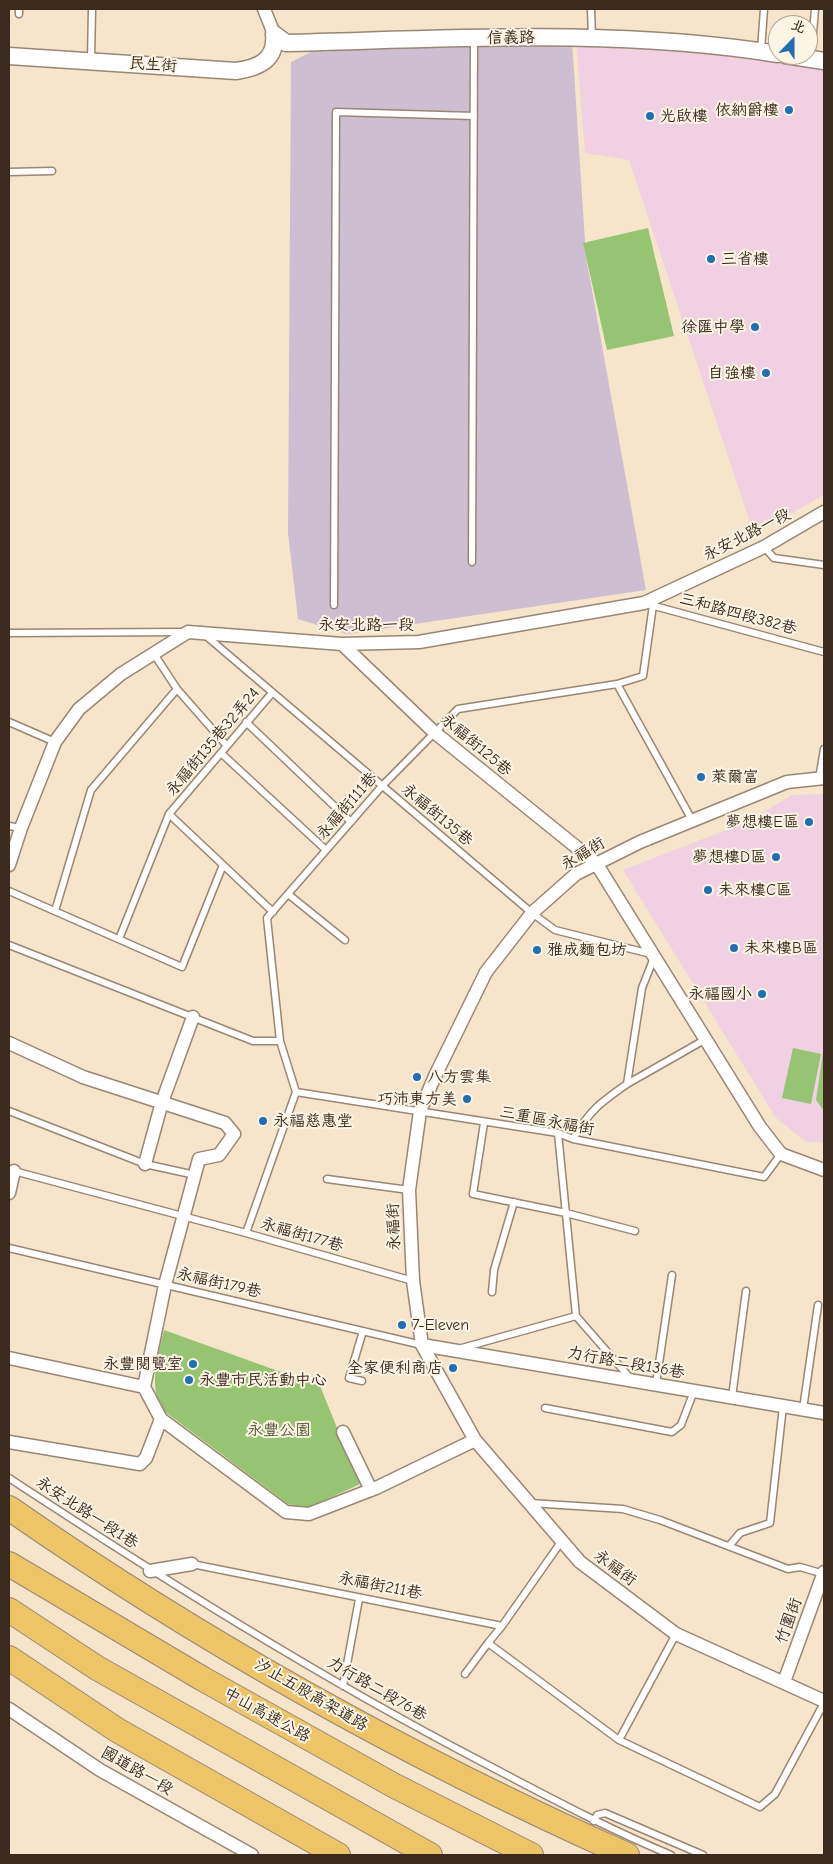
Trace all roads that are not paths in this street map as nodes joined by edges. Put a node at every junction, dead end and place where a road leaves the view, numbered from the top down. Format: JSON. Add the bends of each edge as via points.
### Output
{"nodes":[{"id":1,"x":92,"y":9,"type":"edge"},
{"id":2,"x":264,"y":9,"type":"edge"},
{"id":3,"x":592,"y":9,"type":"edge"},
{"id":4,"x":764,"y":9,"type":"edge"},
{"id":5,"x":274,"y":34,"type":"junction"},
{"id":6,"x":592,"y":37,"type":"junction"},
{"id":7,"x":474,"y":38,"type":"junction"},
{"id":8,"x":761,"y":51,"type":"junction"},
{"id":9,"x":768,"y":52,"type":"edge"},
{"id":10,"x":9,"y":56,"type":"edge"},
{"id":11,"x":91,"y":61,"type":"junction"},
{"id":12,"x":474,"y":116,"type":"junction"},
{"id":13,"x":52,"y":171,"type":"dead end"},
{"id":14,"x":9,"y":172,"type":"edge"},
{"id":15,"x":824,"y":512,"type":"edge"},
{"id":16,"x":764,"y":547,"type":"junction"},
{"id":17,"x":472,"y":562,"type":"dead end"},
{"id":18,"x":824,"y":565,"type":"edge"},
{"id":19,"x":334,"y":604,"type":"dead end"},
{"id":20,"x":648,"y":604,"type":"junction"},
{"id":21,"x":188,"y":632,"type":"junction"},
{"id":22,"x":9,"y":633,"type":"edge"},
{"id":23,"x":202,"y":633,"type":"junction"},
{"id":24,"x":342,"y":644,"type":"junction"},
{"id":25,"x":824,"y":652,"type":"edge"},
{"id":26,"x":154,"y":654,"type":"junction"},
{"id":27,"x":617,"y":684,"type":"junction"},
{"id":28,"x":177,"y":689,"type":"junction"},
{"id":29,"x":272,"y":693,"type":"junction"},
{"id":30,"x":9,"y":722,"type":"edge"},
{"id":31,"x":246,"y":722,"type":"junction"},
{"id":32,"x":434,"y":732,"type":"junction"},
{"id":33,"x":55,"y":742,"type":"junction"},
{"id":34,"x":227,"y":746,"type":"junction"},
{"id":35,"x":824,"y":749,"type":"edge"},
{"id":36,"x":221,"y":753,"type":"junction"},
{"id":37,"x":822,"y":779,"type":"edge"},
{"id":38,"x":382,"y":786,"type":"junction"},
{"id":39,"x":169,"y":814,"type":"junction"},
{"id":40,"x":692,"y":820,"type":"junction"},
{"id":41,"x":351,"y":822,"type":"junction"},
{"id":42,"x":15,"y":827,"type":"edge"},
{"id":43,"x":326,"y":850,"type":"junction"},
{"id":44,"x":596,"y":863,"type":"junction"},
{"id":45,"x":9,"y":865,"type":"edge"},
{"id":46,"x":223,"y":865,"type":"junction"},
{"id":47,"x":9,"y":891,"type":"edge"},
{"id":48,"x":288,"y":894,"type":"junction"},
{"id":49,"x":55,"y":911,"type":"junction"},
{"id":50,"x":273,"y":912,"type":"junction"},
{"id":51,"x":532,"y":913,"type":"junction"},
{"id":52,"x":119,"y":939,"type":"junction"},
{"id":53,"x":345,"y":940,"type":"dead end"},
{"id":54,"x":9,"y":945,"type":"edge"},
{"id":55,"x":655,"y":955,"type":"junction"},
{"id":56,"x":194,"y":1017,"type":"junction"},
{"id":57,"x":706,"y":1039,"type":"junction"},
{"id":58,"x":280,"y":1041,"type":"junction"},
{"id":59,"x":9,"y":1043,"type":"edge"},
{"id":60,"x":627,"y":1084,"type":"junction"},
{"id":61,"x":296,"y":1092,"type":"junction"},
{"id":62,"x":162,"y":1102,"type":"junction"},
{"id":63,"x":420,"y":1110,"type":"junction"},
{"id":64,"x":9,"y":1111,"type":"edge"},
{"id":65,"x":484,"y":1123,"type":"junction"},
{"id":66,"x":558,"y":1133,"type":"junction"},
{"id":67,"x":573,"y":1139,"type":"junction"},
{"id":68,"x":781,"y":1154,"type":"junction"},
{"id":69,"x":145,"y":1164,"type":"junction"},
{"id":70,"x":11,"y":1170,"type":"edge"},
{"id":71,"x":824,"y":1170,"type":"edge"},
{"id":72,"x":195,"y":1175,"type":"junction"},
{"id":73,"x":327,"y":1179,"type":"dead end"},
{"id":74,"x":409,"y":1190,"type":"junction"},
{"id":75,"x":9,"y":1193,"type":"edge"},
{"id":76,"x":514,"y":1202,"type":"junction"},
{"id":77,"x":566,"y":1213,"type":"junction"},
{"id":78,"x":184,"y":1216,"type":"junction"},
{"id":79,"x":635,"y":1231,"type":"dead end"},
{"id":80,"x":246,"y":1233,"type":"junction"},
{"id":81,"x":9,"y":1248,"type":"edge"},
{"id":82,"x":672,"y":1275,"type":"dead end"},
{"id":83,"x":413,"y":1281,"type":"junction"},
{"id":84,"x":165,"y":1285,"type":"junction"},
{"id":85,"x":746,"y":1291,"type":"dead end"},
{"id":86,"x":492,"y":1292,"type":"dead end"},
{"id":87,"x":818,"y":1305,"type":"dead end"},
{"id":88,"x":576,"y":1316,"type":"junction"},
{"id":89,"x":363,"y":1332,"type":"junction"},
{"id":90,"x":422,"y":1346,"type":"junction"},
{"id":91,"x":453,"y":1350,"type":"junction"},
{"id":92,"x":9,"y":1358,"type":"edge"},
{"id":93,"x":362,"y":1380,"type":"dead end"},
{"id":94,"x":631,"y":1380,"type":"junction"},
{"id":95,"x":656,"y":1384,"type":"junction"},
{"id":96,"x":144,"y":1387,"type":"junction"},
{"id":97,"x":694,"y":1391,"type":"junction"},
{"id":98,"x":732,"y":1397,"type":"junction"},
{"id":99,"x":783,"y":1406,"type":"junction"},
{"id":100,"x":545,"y":1408,"type":"dead end"},
{"id":101,"x":803,"y":1409,"type":"junction"},
{"id":102,"x":824,"y":1413,"type":"edge"},
{"id":103,"x":160,"y":1419,"type":"junction"},
{"id":104,"x":343,"y":1432,"type":"dead end"},
{"id":105,"x":475,"y":1440,"type":"junction"},
{"id":106,"x":9,"y":1442,"type":"edge"},
{"id":107,"x":9,"y":1478,"type":"edge"},
{"id":108,"x":371,"y":1490,"type":"junction"},
{"id":109,"x":528,"y":1503,"type":"junction"},
{"id":110,"x":9,"y":1508,"type":"edge"},
{"id":111,"x":561,"y":1542,"type":"junction"},
{"id":112,"x":729,"y":1546,"type":"junction"},
{"id":113,"x":9,"y":1564,"type":"edge"},
{"id":114,"x":192,"y":1564,"type":"joint"},
{"id":115,"x":150,"y":1571,"type":"junction"},
{"id":116,"x":824,"y":1573,"type":"edge"},
{"id":117,"x":359,"y":1599,"type":"junction"},
{"id":118,"x":9,"y":1610,"type":"edge"},
{"id":119,"x":502,"y":1626,"type":"junction"},
{"id":120,"x":676,"y":1634,"type":"junction"},
{"id":121,"x":488,"y":1644,"type":"junction"},
{"id":122,"x":9,"y":1658,"type":"edge"},
{"id":123,"x":465,"y":1674,"type":"dead end"},
{"id":124,"x":784,"y":1682,"type":"junction"},
{"id":125,"x":343,"y":1686,"type":"junction"},
{"id":126,"x":824,"y":1702,"type":"edge"},
{"id":127,"x":9,"y":1709,"type":"edge"},
{"id":128,"x":619,"y":1740,"type":"junction"},
{"id":129,"x":594,"y":1821,"type":"junction"},
{"id":130,"x":252,"y":1855,"type":"edge"},
{"id":131,"x":338,"y":1855,"type":"edge"},
{"id":132,"x":430,"y":1855,"type":"edge"},
{"id":133,"x":531,"y":1855,"type":"edge"},
{"id":134,"x":627,"y":1855,"type":"edge"},
{"id":135,"x":671,"y":1855,"type":"edge"},
{"id":136,"x":703,"y":1855,"type":"edge"}],
"edges":[{"from":1,"to":11,"type":"lane"},
{"from":2,"to":5,"type":"street"},
{"from":3,"to":6,"type":"lane"},
{"from":4,"to":8,"type":"lane"},
{"from":5,"to":7,"type":"street","name":"信義路","via":[[286,43]]},
{"from":5,"to":11,"type":"street","name":"民生街","via":[[275,42],[266,62],[255,68],[236,71]]},
{"from":6,"to":7,"type":"street","name":"信義路"},
{"from":6,"to":8,"type":"street","name":"信義路"},
{"from":7,"to":12,"type":"lane"},
{"from":8,"to":9,"type":"street","name":"信義路"},
{"from":10,"to":11,"type":"street","name":"民生街"},
{"from":12,"to":17,"type":"lane"},
{"from":12,"to":19,"type":"lane","via":[[336,112]]},
{"from":13,"to":14,"type":"lane"},
{"from":15,"to":16,"type":"street","name":"永安北路一段"},
{"from":16,"to":18,"type":"lane","via":[[774,558]]},
{"from":16,"to":20,"type":"street","name":"永安北路一段"},
{"from":20,"to":24,"type":"street","name":"永安北路一段","via":[[419,642]]},
{"from":20,"to":25,"type":"lane","name":"三和路四段382巷"},
{"from":20,"to":27,"type":"lane","name":"永福街111巷","via":[[643,676]]},
{"from":21,"to":22,"type":"lane"},
{"from":21,"to":23,"type":"street","name":"永安北路一段"},
{"from":21,"to":26,"type":"street"},
{"from":23,"to":24,"type":"street","name":"永安北路一段"},
{"from":23,"to":29,"type":"lane","name":"永福街135巷"},
{"from":24,"to":32,"type":"street","name":"永福街125巷"},
{"from":26,"to":28,"type":"lane"},
{"from":26,"to":33,"type":"street","via":[[121,674],[79,709]]},
{"from":27,"to":32,"type":"lane","name":"永福街111巷","via":[[458,709]]},
{"from":27,"to":40,"type":"lane"},
{"from":28,"to":34,"type":"lane"},
{"from":28,"to":49,"type":"lane","via":[[91,790]]},
{"from":29,"to":31,"type":"lane","name":"永福街135巷32弄24"},
{"from":29,"to":38,"type":"lane","name":"永福街135巷"},
{"from":30,"to":33,"type":"lane"},
{"from":31,"to":34,"type":"lane","name":"永福街135巷32弄24"},
{"from":31,"to":41,"type":"lane"},
{"from":32,"to":38,"type":"lane","name":"永福街111巷"},
{"from":32,"to":44,"type":"street","name":"永福街125巷"},
{"from":33,"to":42,"type":"street"},
{"from":34,"to":36,"type":"lane","name":"永福街135巷32弄24"},
{"from":35,"to":37,"type":"lane"},
{"from":36,"to":39,"type":"lane","name":"永福街135巷32弄24"},
{"from":36,"to":43,"type":"lane"},
{"from":37,"to":40,"type":"street","name":"永福街","via":[[788,782]]},
{"from":38,"to":41,"type":"lane","name":"永福街111巷"},
{"from":38,"to":51,"type":"lane","name":"永福街135巷"},
{"from":39,"to":46,"type":"lane","name":"永福街135巷32弄24"},
{"from":39,"to":52,"type":"lane"},
{"from":40,"to":44,"type":"street","name":"永福街"},
{"from":41,"to":43,"type":"lane","name":"永福街111巷"},
{"from":42,"to":45,"type":"street"},
{"from":43,"to":48,"type":"lane","name":"永福街111巷"},
{"from":44,"to":51,"type":"street","name":"永福街","via":[[576,874]]},
{"from":44,"to":55,"type":"street","name":"永福街125巷"},
{"from":46,"to":50,"type":"lane","name":"永福街135巷32弄24"},
{"from":46,"to":52,"type":"lane","via":[[182,967]]},
{"from":47,"to":49,"type":"lane"},
{"from":48,"to":50,"type":"lane","name":"永福街111巷"},
{"from":48,"to":53,"type":"lane"},
{"from":49,"to":52,"type":"lane"},
{"from":50,"to":58,"type":"lane","name":"永福街111巷","via":[[267,918]]},
{"from":51,"to":55,"type":"lane","name":"永福街135巷","via":[[555,930]]},
{"from":51,"to":63,"type":"street","name":"永福街","via":[[486,972]]},
{"from":54,"to":56,"type":"lane"},
{"from":55,"to":57,"type":"street","name":"永福街125巷"},
{"from":55,"to":60,"type":"lane","via":[[642,988]]},
{"from":56,"to":58,"type":"lane","via":[[253,1041]]},
{"from":56,"to":62,"type":"street"},
{"from":57,"to":60,"type":"lane"},
{"from":57,"to":68,"type":"street","name":"永福街125巷","via":[[760,1127]]},
{"from":58,"to":61,"type":"lane","name":"永福街111巷"},
{"from":59,"to":62,"type":"street","via":[[83,1077]]},
{"from":60,"to":67,"type":"lane","via":[[586,1116]]},
{"from":61,"to":63,"type":"lane","name":"三重區永福街"},
{"from":61,"to":80,"type":"lane"},
{"from":62,"to":69,"type":"street"},
{"from":62,"to":72,"type":"street","via":[[224,1123],[234,1134],[219,1155],[199,1159]]},
{"from":63,"to":65,"type":"lane","name":"三重區永福街"},
{"from":63,"to":74,"type":"street","name":"永福街"},
{"from":64,"to":69,"type":"lane"},
{"from":65,"to":66,"type":"lane","name":"三重區永福街"},
{"from":65,"to":76,"type":"lane","via":[[472,1194]]},
{"from":66,"to":67,"type":"lane","name":"三重區永福街"},
{"from":66,"to":77,"type":"lane"},
{"from":67,"to":68,"type":"lane","name":"三重區永福街","via":[[764,1177]]},
{"from":68,"to":71,"type":"street"},
{"from":69,"to":72,"type":"lane"},
{"from":70,"to":75,"type":"street"},
{"from":70,"to":78,"type":"lane"},
{"from":72,"to":78,"type":"street"},
{"from":73,"to":74,"type":"lane"},
{"from":74,"to":83,"type":"street","name":"永福街"},
{"from":76,"to":77,"type":"lane"},
{"from":76,"to":86,"type":"lane","via":[[494,1270]]},
{"from":77,"to":79,"type":"lane"},
{"from":77,"to":88,"type":"lane"},
{"from":78,"to":80,"type":"lane"},
{"from":78,"to":83,"type":"lane","name":"永福街177巷"},
{"from":78,"to":84,"type":"street"},
{"from":80,"to":83,"type":"lane"},
{"from":81,"to":84,"type":"lane","name":"永福街179巷"},
{"from":82,"to":95,"type":"lane"},
{"from":83,"to":90,"type":"street","name":"永福街"},
{"from":84,"to":89,"type":"lane","name":"永福街179巷"},
{"from":84,"to":96,"type":"street"},
{"from":85,"to":98,"type":"lane"},
{"from":87,"to":101,"type":"lane"},
{"from":88,"to":91,"type":"lane"},
{"from":88,"to":94,"type":"lane"},
{"from":89,"to":90,"type":"lane","name":"永福街179巷"},
{"from":89,"to":93,"type":"lane","via":[[349,1378]]},
{"from":90,"to":91,"type":"street","name":"力行路二段136巷"},
{"from":90,"to":105,"type":"street","name":"永福街"},
{"from":91,"to":94,"type":"street","name":"力行路二段136巷"},
{"from":92,"to":96,"type":"street"},
{"from":94,"to":95,"type":"street","name":"力行路二段136巷"},
{"from":95,"to":97,"type":"street","name":"力行路二段136巷"},
{"from":96,"to":103,"type":"street"},
{"from":97,"to":98,"type":"street","name":"力行路二段136巷"},
{"from":97,"to":100,"type":"lane","via":[[681,1425],[672,1432]]},
{"from":98,"to":99,"type":"street","name":"力行路二段136巷"},
{"from":99,"to":101,"type":"street","name":"力行路二段136巷"},
{"from":99,"to":112,"type":"lane","via":[[770,1523],[740,1533]]},
{"from":101,"to":102,"type":"street","name":"力行路二段136巷"},
{"from":103,"to":106,"type":"street","via":[[146,1458],[140,1464]]},
{"from":103,"to":108,"type":"street","via":[[286,1512],[309,1514]]},
{"from":104,"to":108,"type":"street"},
{"from":105,"to":108,"type":"street"},
{"from":105,"to":109,"type":"street","name":"永福街"},
{"from":107,"to":115,"type":"lane","name":"永安北路一段1巷"},
{"from":109,"to":111,"type":"street","name":"永福街"},
{"from":109,"to":112,"type":"lane","via":[[623,1509]]},
{"from":110,"to":134,"type":"highway","name":"汐止五股高架道路","via":[[88,1563],[325,1705],[542,1817]]},
{"from":111,"to":119,"type":"lane"},
{"from":111,"to":120,"type":"street","name":"永福街","via":[[580,1562]]},
{"from":112,"to":116,"type":"lane","via":[[788,1569],[800,1567]]},
{"from":113,"to":133,"type":"highway","name":"中山高速公路","via":[[220,1689],[393,1785]]},
{"from":114,"to":115,"type":"street","name":"永福街211巷"},
{"from":114,"to":117,"type":"lane","name":"永福街211巷"},
{"from":115,"to":125,"type":"lane","name":"力行路二段76巷"},
{"from":116,"to":124,"type":"street","name":"竹圍街"},
{"from":117,"to":119,"type":"lane","name":"永福街211巷"},
{"from":117,"to":125,"type":"lane"},
{"from":118,"to":132,"type":"highway","via":[[97,1668]]},
{"from":119,"to":121,"type":"lane"},
{"from":120,"to":124,"type":"street","name":"永福街"},
{"from":120,"to":128,"type":"lane"},
{"from":121,"to":123,"type":"lane"},
{"from":121,"to":128,"type":"lane"},
{"from":122,"to":131,"type":"highway","via":[[117,1730]]},
{"from":124,"to":126,"type":"street","name":"永福街"},
{"from":125,"to":129,"type":"lane","name":"力行路二段76巷"},
{"from":126,"to":128,"type":"lane","via":[[775,1794],[760,1807]]},
{"from":127,"to":130,"type":"street","name":"國道路一段","via":[[100,1770]]},
{"from":129,"to":135,"type":"lane","name":"力行路二段76巷"},
{"from":129,"to":136,"type":"lane","via":[[597,1815],[604,1813]]}]}
